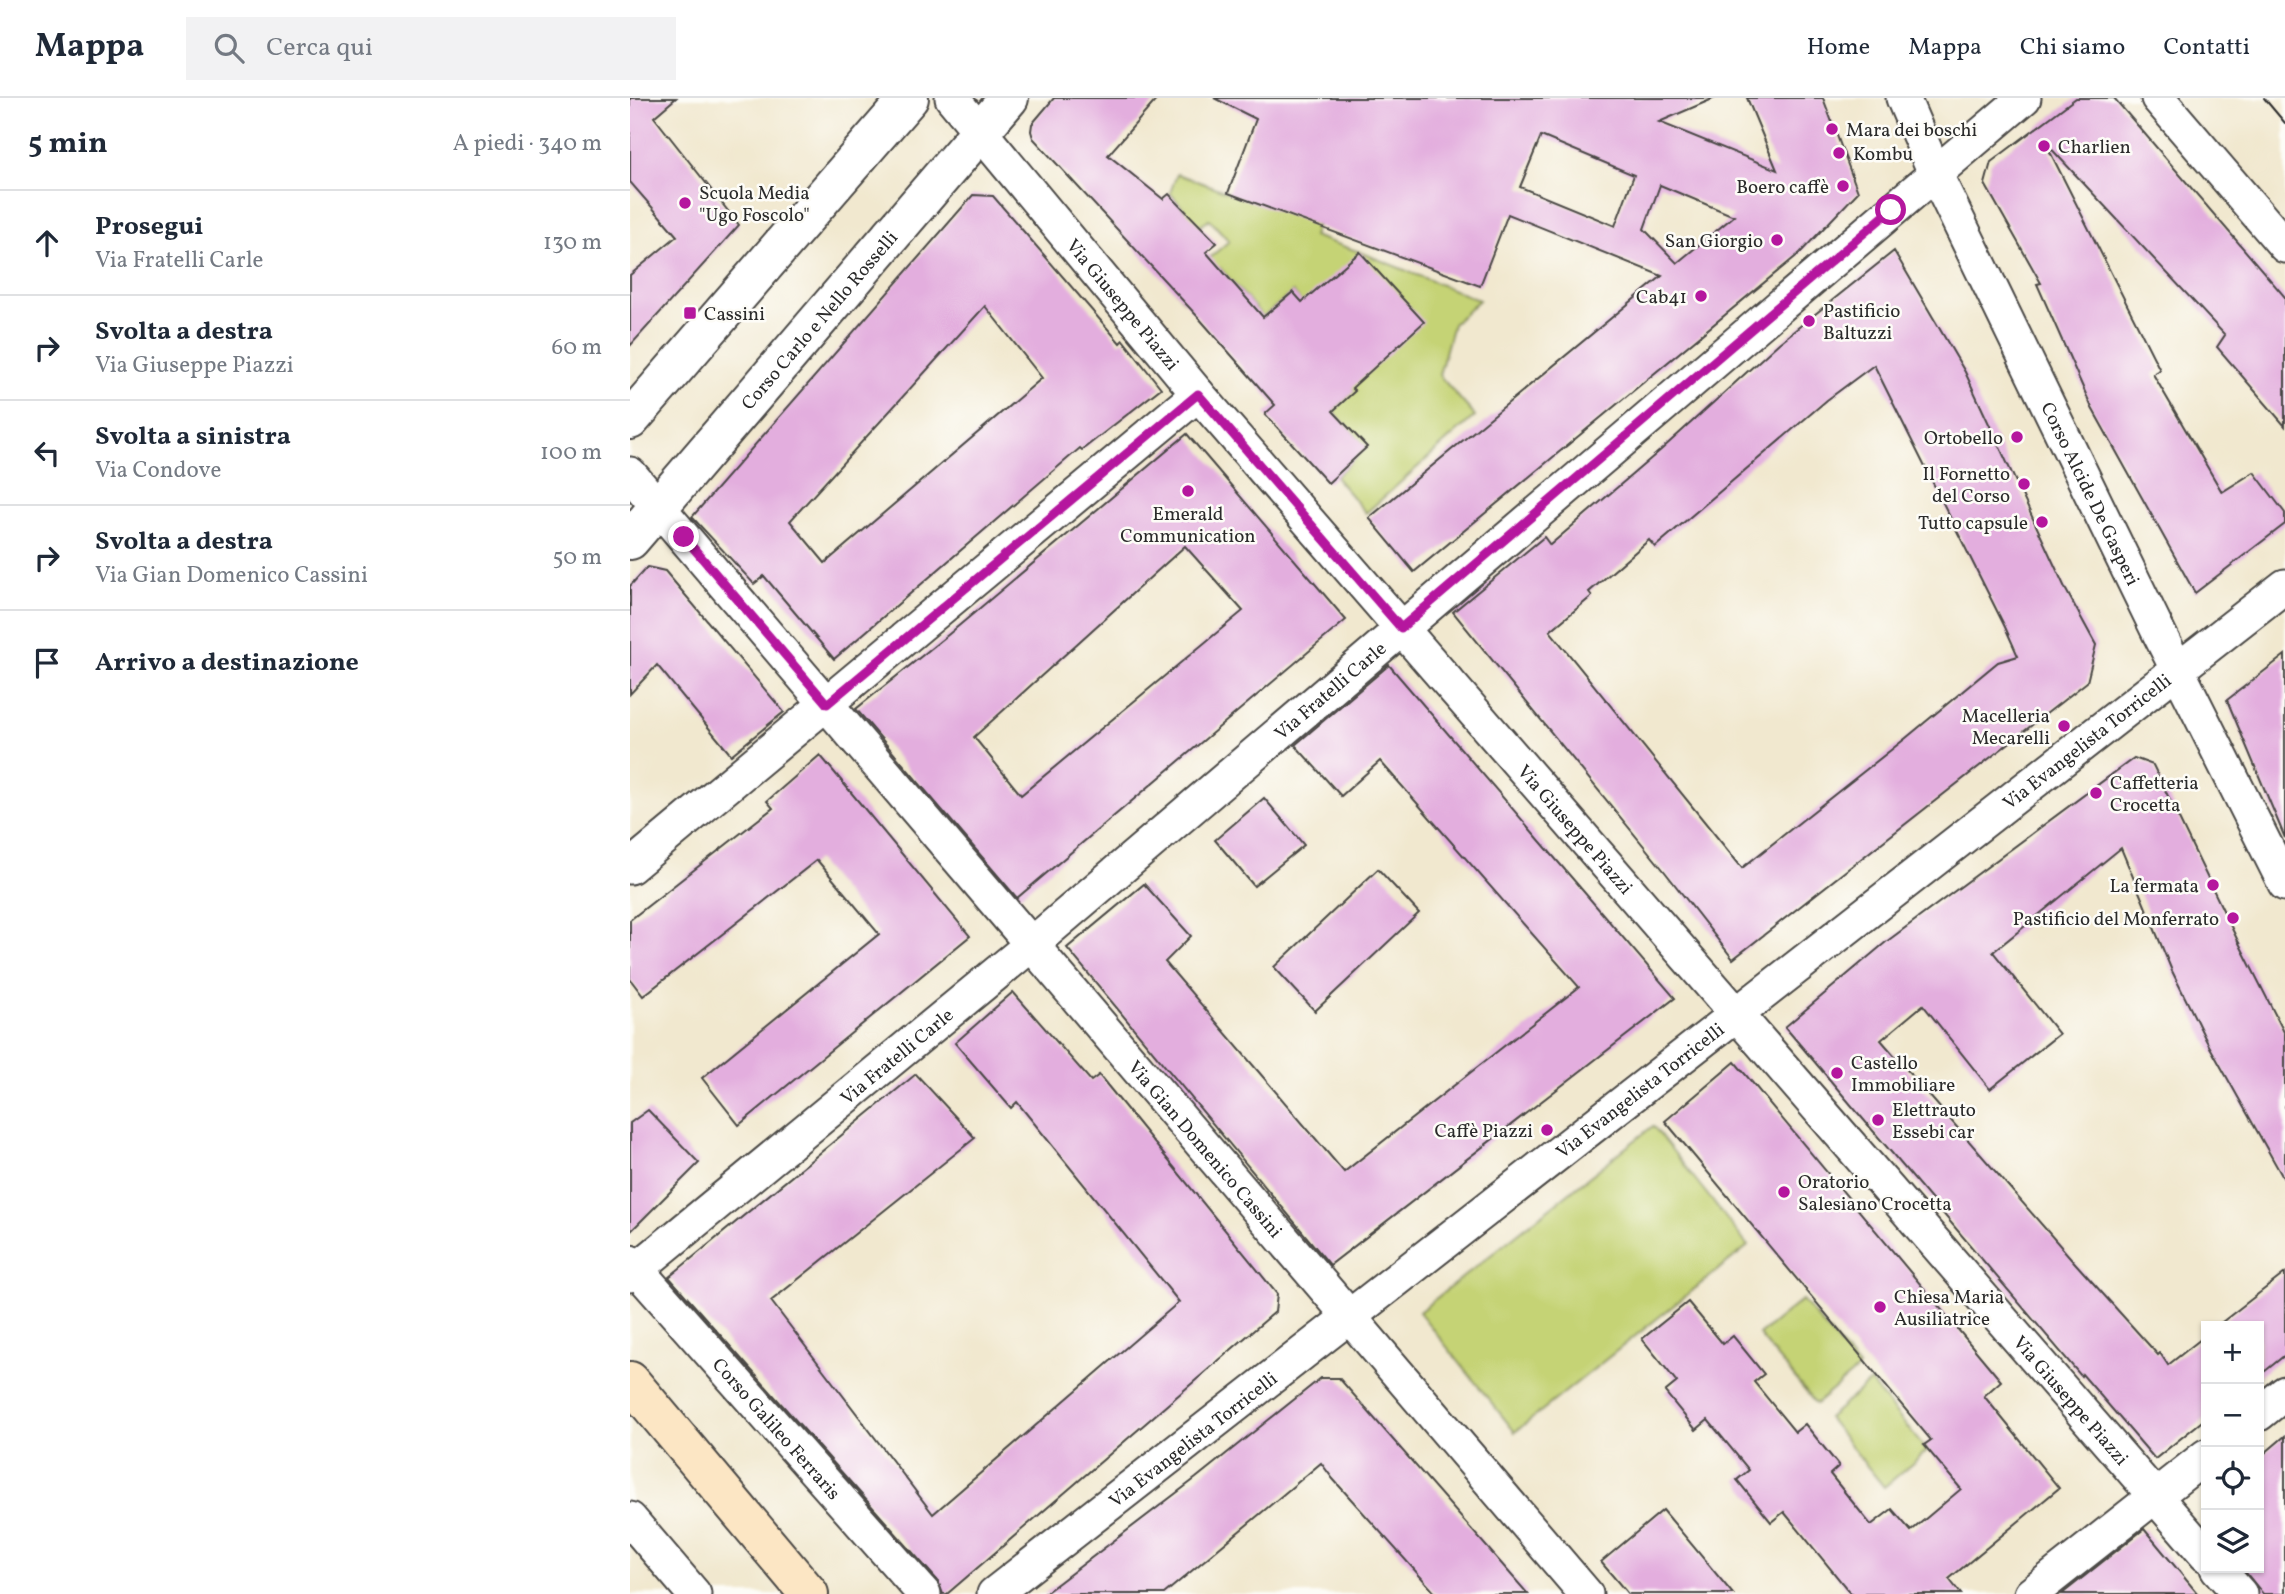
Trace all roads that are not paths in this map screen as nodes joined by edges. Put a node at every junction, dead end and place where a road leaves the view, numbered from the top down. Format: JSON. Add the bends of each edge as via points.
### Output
{"nodes":[{"id":1,"x":909,"y":98,"type":"edge"},
{"id":2,"x":952,"y":98,"type":"edge"},
{"id":3,"x":1009,"y":98,"type":"edge"},
{"id":4,"x":1903,"y":98,"type":"edge"},
{"id":5,"x":2024,"y":98,"type":"edge"},
{"id":6,"x":2158,"y":98,"type":"edge"},
{"id":7,"x":980,"y":131,"type":"junction"},
{"id":8,"x":1935,"y":173,"type":"junction"},
{"id":9,"x":2285,"y":246,"type":"edge"},
{"id":10,"x":1198,"y":394,"type":"junction"},
{"id":11,"x":630,"y":419,"type":"edge"},
{"id":12,"x":630,"y":474,"type":"edge"},
{"id":13,"x":659,"y":508,"type":"junction"},
{"id":14,"x":630,"y":540,"type":"edge"},
{"id":15,"x":2285,"y":586,"type":"edge"},
{"id":16,"x":1401,"y":628,"type":"junction"},
{"id":17,"x":2178,"y":670,"type":"junction"},
{"id":18,"x":827,"y":704,"type":"junction"},
{"id":19,"x":630,"y":867,"type":"edge"},
{"id":20,"x":2285,"y":884,"type":"edge"},
{"id":21,"x":1032,"y":944,"type":"junction"},
{"id":22,"x":1736,"y":1015,"type":"junction"},
{"id":23,"x":632,"y":1269,"type":"edge"},
{"id":24,"x":1349,"y":1317,"type":"junction"},
{"id":25,"x":630,"y":1381,"type":"edge"},
{"id":26,"x":2285,"y":1393,"type":"edge"},
{"id":27,"x":2264,"y":1410,"type":"edge"},
{"id":28,"x":2201,"y":1460,"type":"edge"},
{"id":29,"x":2155,"y":1496,"type":"junction"},
{"id":30,"x":630,"y":1519,"type":"edge"},
{"id":31,"x":2201,"y":1549,"type":"edge"},
{"id":32,"x":2221,"y":1573,"type":"edge"},
{"id":33,"x":695,"y":1594,"type":"edge"},
{"id":34,"x":809,"y":1594,"type":"edge"},
{"id":35,"x":924,"y":1594,"type":"edge"},
{"id":36,"x":994,"y":1594,"type":"edge"},
{"id":37,"x":1586,"y":1594,"type":"edge"},
{"id":38,"x":2031,"y":1594,"type":"edge"},
{"id":39,"x":2240,"y":1594,"type":"edge"}],
"edges":[{"from":1,"to":11,"type":"street"},
{"from":2,"to":7,"type":"street","name":"Via Giuseppe Piazzi"},
{"from":3,"to":7,"type":"street","name":"Corso Carlo e Nello Rosselli"},
{"from":4,"to":8,"type":"street","name":"Corso Alcide De Gasperi"},
{"from":5,"to":8,"type":"street","name":"Via Fratelli Carle"},
{"from":6,"to":9,"type":"street"},
{"from":7,"to":10,"type":"street","name":"Via Giuseppe Piazzi"},
{"from":7,"to":13,"type":"street","name":"Corso Carlo e Nello Rosselli"},
{"from":8,"to":16,"type":"street","name":"Via Fratelli Carle"},
{"from":8,"to":17,"type":"street","name":"Corso Alcide De Gasperi"},
{"from":10,"to":16,"type":"street","name":"Via Giuseppe Piazzi"},
{"from":10,"to":18,"type":"street"},
{"from":12,"to":13,"type":"street","name":"Via Gian Domenico Cassini"},
{"from":13,"to":14,"type":"street","name":"Corso Carlo e Nello Rosselli"},
{"from":13,"to":18,"type":"street","name":"Via Gian Domenico Cassini"},
{"from":15,"to":17,"type":"street","name":"Via Evangelista Torricelli"},
{"from":16,"to":21,"type":"street","name":"Via Fratelli Carle"},
{"from":16,"to":22,"type":"street","name":"Via Giuseppe Piazzi"},
{"from":17,"to":20,"type":"street","name":"Corso Alcide De Gasperi"},
{"from":17,"to":22,"type":"street","name":"Via Evangelista Torricelli"},
{"from":18,"to":19,"type":"street"},
{"from":18,"to":21,"type":"street","name":"Via Gian Domenico Cassini"},
{"from":21,"to":23,"type":"street","name":"Via Fratelli Carle"},
{"from":21,"to":24,"type":"street","name":"Via Gian Domenico Cassini"},
{"from":22,"to":24,"type":"street","name":"Via Evangelista Torricelli"},
{"from":22,"to":29,"type":"street","name":"Via Giuseppe Piazzi"},
{"from":23,"to":35,"type":"street","name":"Corso Galileo Ferraris"},
{"from":24,"to":36,"type":"street","name":"Via Evangelista Torricelli"},
{"from":24,"to":37,"type":"street","name":"Via Gian Domenico Cassini"},
{"from":25,"to":34,"type":"main road"},
{"from":26,"to":27,"type":"street"},
{"from":28,"to":29,"type":"street"},
{"from":29,"to":31,"type":"street","name":"Via Giuseppe Piazzi"},
{"from":29,"to":38,"type":"street"},
{"from":30,"to":33,"type":"street"},
{"from":32,"to":39,"type":"street"}]}
